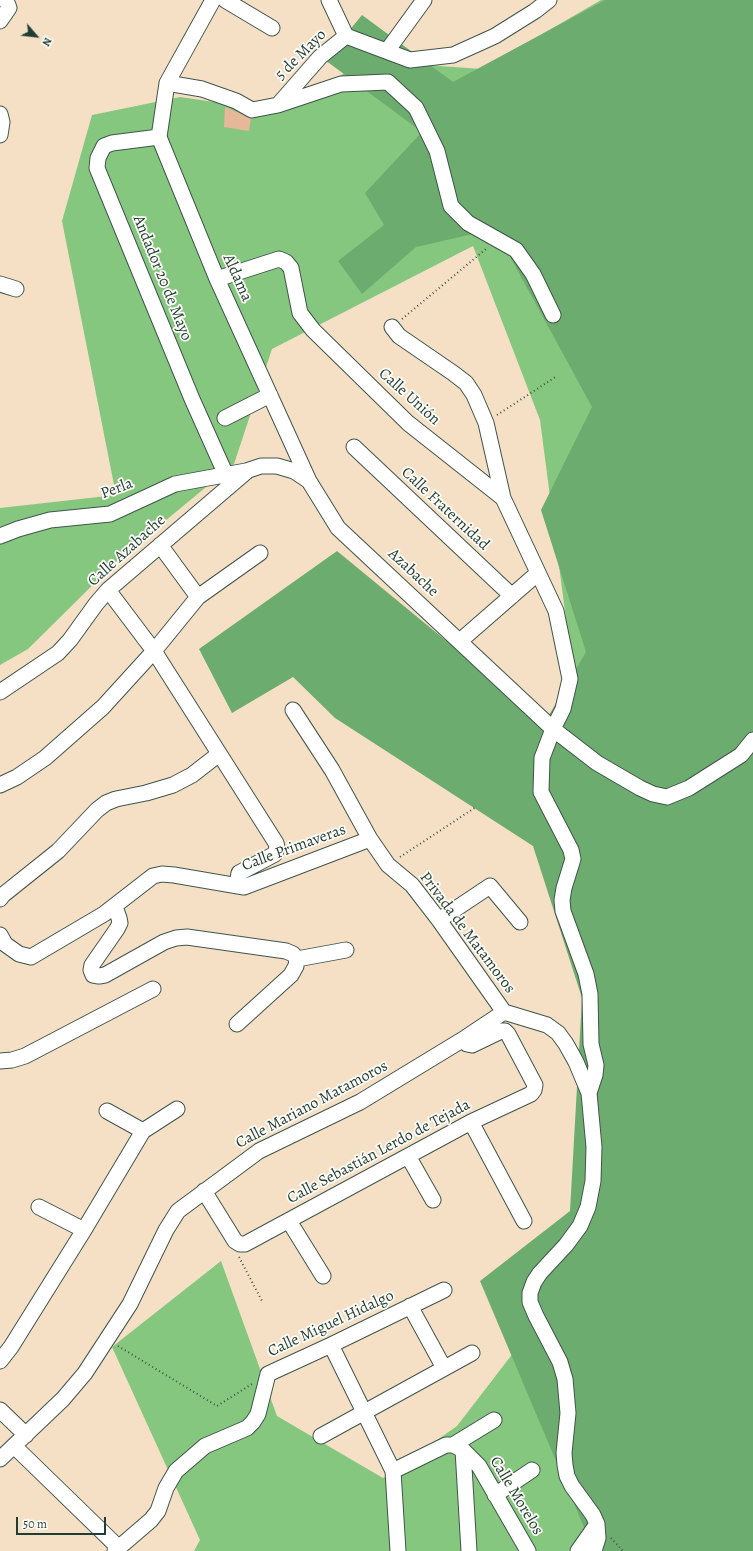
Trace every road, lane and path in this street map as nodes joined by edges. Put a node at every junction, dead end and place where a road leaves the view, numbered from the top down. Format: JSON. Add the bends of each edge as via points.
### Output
{"nodes":[{"id":1,"x":213,"y":0,"type":"edge"},
{"id":2,"x":225,"y":0,"type":"edge"},
{"id":3,"x":329,"y":0,"type":"edge"},
{"id":4,"x":424,"y":0,"type":"edge"},
{"id":5,"x":549,"y":0,"type":"edge"},
{"id":6,"x":8,"y":4,"type":"edge"},
{"id":7,"x":0,"y":21,"type":"edge"},
{"id":8,"x":272,"y":28,"type":"dead end"},
{"id":9,"x":346,"y":36,"type":"junction"},
{"id":10,"x":387,"y":51,"type":"junction"},
{"id":11,"x":167,"y":83,"type":"junction"},
{"id":12,"x":278,"y":105,"type":"junction"},
{"id":13,"x":0,"y":114,"type":"edge"},
{"id":14,"x":0,"y":135,"type":"edge"},
{"id":15,"x":159,"y":137,"type":"junction"},
{"id":16,"x":498,"y":239,"type":"junction"},
{"id":17,"x":217,"y":279,"type":"junction"},
{"id":18,"x":0,"y":284,"type":"edge"},
{"id":19,"x":16,"y":289,"type":"dead end"},
{"id":20,"x":553,"y":315,"type":"dead end"},
{"id":21,"x":392,"y":327,"type":"joint"},
{"id":22,"x":557,"y":376,"type":"dead end"},
{"id":23,"x":270,"y":395,"type":"junction"},
{"id":24,"x":225,"y":418,"type":"dead end"},
{"id":25,"x":486,"y":423,"type":"junction"},
{"id":26,"x":354,"y":447,"type":"dead end"},
{"id":27,"x":246,"y":471,"type":"junction"},
{"id":28,"x":226,"y":475,"type":"junction"},
{"id":29,"x":309,"y":481,"type":"junction"},
{"id":30,"x":503,"y":498,"type":"junction"},
{"id":31,"x":0,"y":536,"type":"edge"},
{"id":32,"x":160,"y":545,"type":"junction"},
{"id":33,"x":260,"y":553,"type":"dead end"},
{"id":34,"x":538,"y":573,"type":"junction"},
{"id":35,"x":108,"y":590,"type":"junction"},
{"id":36,"x":512,"y":596,"type":"junction"},
{"id":37,"x":198,"y":597,"type":"junction"},
{"id":38,"x":460,"y":641,"type":"junction"},
{"id":39,"x":154,"y":651,"type":"junction"},
{"id":40,"x":0,"y":692,"type":"edge"},
{"id":41,"x":292,"y":710,"type":"dead end"},
{"id":42,"x":553,"y":729,"type":"junction"},
{"id":43,"x":753,"y":740,"type":"edge"},
{"id":44,"x":219,"y":754,"type":"junction"},
{"id":45,"x":0,"y":786,"type":"edge"},
{"id":46,"x":476,"y":807,"type":"dead end"},
{"id":47,"x":370,"y":839,"type":"junction"},
{"id":48,"x":388,"y":865,"type":"junction"},
{"id":49,"x":238,"y":886,"type":"junction"},
{"id":50,"x":0,"y":899,"type":"edge"},
{"id":51,"x":115,"y":907,"type":"junction"},
{"id":52,"x":439,"y":920,"type":"junction"},
{"id":53,"x":520,"y":922,"type":"dead end"},
{"id":54,"x":0,"y":935,"type":"edge"},
{"id":55,"x":346,"y":950,"type":"dead end"},
{"id":56,"x":297,"y":959,"type":"junction"},
{"id":57,"x":153,"y":989,"type":"dead end"},
{"id":58,"x":504,"y":1012,"type":"junction"},
{"id":59,"x":237,"y":1024,"type":"dead end"},
{"id":60,"x":462,"y":1040,"type":"junction"},
{"id":61,"x":0,"y":1061,"type":"edge"},
{"id":62,"x":589,"y":1093,"type":"junction"},
{"id":63,"x":177,"y":1109,"type":"dead end"},
{"id":64,"x":107,"y":1111,"type":"dead end"},
{"id":65,"x":471,"y":1122,"type":"junction"},
{"id":66,"x":143,"y":1130,"type":"junction"},
{"id":67,"x":408,"y":1156,"type":"junction"},
{"id":68,"x":204,"y":1191,"type":"junction"},
{"id":69,"x":433,"y":1200,"type":"dead end"},
{"id":70,"x":39,"y":1207,"type":"dead end"},
{"id":71,"x":289,"y":1221,"type":"junction"},
{"id":72,"x":524,"y":1221,"type":"dead end"},
{"id":73,"x":84,"y":1230,"type":"junction"},
{"id":74,"x":240,"y":1244,"type":"junction"},
{"id":75,"x":323,"y":1276,"type":"dead end"},
{"id":76,"x":444,"y":1290,"type":"dead end"},
{"id":77,"x":262,"y":1300,"type":"dead end"},
{"id":78,"x":410,"y":1306,"type":"junction"},
{"id":79,"x":108,"y":1340,"type":"junction"},
{"id":80,"x":331,"y":1345,"type":"junction"},
{"id":81,"x":472,"y":1353,"type":"dead end"},
{"id":82,"x":0,"y":1361,"type":"edge"},
{"id":83,"x":444,"y":1368,"type":"junction"},
{"id":84,"x":268,"y":1374,"type":"junction"},
{"id":85,"x":0,"y":1410,"type":"edge"},
{"id":86,"x":363,"y":1413,"type":"junction"},
{"id":87,"x":494,"y":1420,"type":"dead end"},
{"id":88,"x":26,"y":1435,"type":"junction"},
{"id":89,"x":322,"y":1436,"type":"dead end"},
{"id":90,"x":14,"y":1446,"type":"junction"},
{"id":91,"x":458,"y":1448,"type":"junction"},
{"id":92,"x":0,"y":1459,"type":"edge"},
{"id":93,"x":532,"y":1470,"type":"dead end"},
{"id":94,"x":393,"y":1471,"type":"junction"},
{"id":95,"x":495,"y":1495,"type":"junction"},
{"id":96,"x":598,"y":1524,"type":"junction"},
{"id":97,"x":117,"y":1550,"type":"edge"},
{"id":98,"x":398,"y":1551,"type":"edge"},
{"id":99,"x":469,"y":1551,"type":"edge"},
{"id":100,"x":528,"y":1551,"type":"edge"},
{"id":101,"x":578,"y":1551,"type":"edge"},
{"id":102,"x":594,"y":1551,"type":"edge"}],
"edges":[{"from":1,"to":11,"type":"street"},
{"from":2,"to":8,"type":"street"},
{"from":3,"to":9,"type":"street"},
{"from":4,"to":10,"type":"street"},
{"from":5,"to":10,"type":"street","name":"5 de Mayo","via":[[495,36],[453,55],[410,60]]},
{"from":6,"to":7,"type":"street"},
{"from":9,"to":10,"type":"street","name":"5 de Mayo"},
{"from":9,"to":12,"type":"street","name":"5 de Mayo","via":[[320,57]]},
{"from":11,"to":12,"type":"street","via":[[202,88],[252,110]]},
{"from":11,"to":15,"type":"street"},
{"from":12,"to":16,"type":"street","via":[[341,84],[388,82],[416,108],[437,151],[451,206],[468,223]]},
{"from":13,"to":14,"type":"street"},
{"from":15,"to":17,"type":"street","name":"Aldama"},
{"from":15,"to":28,"type":"street","name":"Andador 20 de Mayo","via":[[104,146],[98,158],[98,168],[192,399]]},
{"from":16,"to":20,"type":"street","via":[[516,250],[533,274]]},
{"from":16,"to":21,"type":"path"},
{"from":17,"to":23,"type":"street","name":"Aldama"},
{"from":17,"to":30,"type":"street","name":"Calle Unión","via":[[279,259],[286,262],[291,268],[300,312],[313,330],[408,423]]},
{"from":18,"to":19,"type":"street"},
{"from":21,"to":25,"type":"street","via":[[399,336],[466,384],[474,395]]},
{"from":22,"to":25,"type":"path"},
{"from":23,"to":24,"type":"street"},
{"from":23,"to":29,"type":"street","name":"Aldama"},
{"from":25,"to":30,"type":"street"},
{"from":26,"to":36,"type":"street","name":"Calle Fraternidad"},
{"from":27,"to":28,"type":"street","name":"Perla"},
{"from":27,"to":29,"type":"street","name":"Azabache","via":[[261,466],[277,466],[294,471]]},
{"from":27,"to":32,"type":"street","name":"Calle Azabache"},
{"from":28,"to":31,"type":"street","name":"Perla","via":[[175,484],[110,514],[50,520]]},
{"from":29,"to":38,"type":"street","name":"Azabache","via":[[338,528]]},
{"from":30,"to":34,"type":"street"},
{"from":32,"to":35,"type":"street","name":"Calle Azabache"},
{"from":32,"to":37,"type":"street"},
{"from":33,"to":37,"type":"street"},
{"from":34,"to":36,"type":"street"},
{"from":34,"to":42,"type":"street","via":[[556,611],[570,679],[563,709]]},
{"from":35,"to":39,"type":"street"},
{"from":35,"to":40,"type":"street","name":"Calle Azabache","via":[[58,653]]},
{"from":36,"to":38,"type":"street"},
{"from":37,"to":39,"type":"street"},
{"from":38,"to":42,"type":"street","name":"Azabache"},
{"from":39,"to":44,"type":"street"},
{"from":39,"to":45,"type":"street","via":[[103,707],[45,758]]},
{"from":41,"to":47,"type":"street","name":"Privada de Matamoros","via":[[332,770]]},
{"from":42,"to":43,"type":"street","name":"Azabache","via":[[597,763],[640,788],[667,797],[689,788],[741,755]]},
{"from":42,"to":62,"type":"street","via":[[542,758],[541,792],[571,850],[573,859],[562,900],[563,911],[586,974],[590,994],[591,1044],[596,1065]]},
{"from":44,"to":49,"type":"street","via":[[277,847],[275,854],[239,873]]},
{"from":44,"to":50,"type":"street","via":[[192,775],[173,785],[106,803],[58,851]]},
{"from":46,"to":48,"type":"path"},
{"from":47,"to":48,"type":"street","name":"Privada de Matamoros"},
{"from":47,"to":49,"type":"street","name":"Calle Primaveras","via":[[244,887]]},
{"from":48,"to":52,"type":"street","name":"Privada de Matamoros","via":[[412,885]]},
{"from":49,"to":51,"type":"street","name":"Calle Primaveras","via":[[162,874],[153,876]]},
{"from":51,"to":54,"type":"street","name":"Calle Primaveras","via":[[31,957],[19,954],[5,944]]},
{"from":51,"to":56,"type":"street","via":[[120,923],[92,965],[93,975],[105,975],[164,942],[187,937],[286,951]]},
{"from":52,"to":53,"type":"street","via":[[490,886]]},
{"from":52,"to":58,"type":"street","name":"Privada de Matamoros"},
{"from":55,"to":56,"type":"street"},
{"from":56,"to":59,"type":"street","via":[[292,975]]},
{"from":57,"to":61,"type":"street","via":[[25,1056]]},
{"from":58,"to":60,"type":"street","name":"Calle Mariano Matamoros"},
{"from":58,"to":62,"type":"street","via":[[547,1025],[558,1033],[576,1062]]},
{"from":60,"to":65,"type":"street","name":"Calle Sebastián Lerdo de Tejada","via":[[472,1044],[505,1031],[536,1086],[531,1094]]},
{"from":60,"to":68,"type":"street","name":"Calle Mariano Matamoros","via":[[360,1102],[259,1151]]},
{"from":62,"to":96,"type":"street","via":[[594,1181],[588,1207],[580,1226],[534,1282],[530,1302],[560,1362],[565,1379],[568,1413],[564,1453],[568,1476]]},
{"from":63,"to":66,"type":"street"},
{"from":64,"to":66,"type":"street"},
{"from":65,"to":67,"type":"street","name":"Calle Sebastián Lerdo de Tejada"},
{"from":65,"to":72,"type":"street"},
{"from":66,"to":73,"type":"street"},
{"from":67,"to":69,"type":"street"},
{"from":67,"to":71,"type":"street","name":"Calle Sebastián Lerdo de Tejada"},
{"from":68,"to":74,"type":"street","via":[[235,1241]]},
{"from":68,"to":79,"type":"street","name":"Calle Mariano Matamoros","via":[[178,1211],[172,1219],[130,1304]]},
{"from":70,"to":73,"type":"street"},
{"from":71,"to":74,"type":"street","name":"Calle Sebastián Lerdo de Tejada","via":[[245,1244]]},
{"from":71,"to":75,"type":"street"},
{"from":73,"to":82,"type":"street"},
{"from":74,"to":77,"type":"path","via":[[240,1260]]},
{"from":76,"to":78,"type":"street","name":"Calle Miguel Hidalgo"},
{"from":78,"to":80,"type":"street","name":"Calle Miguel Hidalgo"},
{"from":78,"to":83,"type":"street"},
{"from":79,"to":84,"type":"path","via":[[217,1406]]},
{"from":79,"to":88,"type":"street","name":"Calle Mariano Matamoros","via":[[63,1399]]},
{"from":80,"to":84,"type":"street","name":"Calle Miguel Hidalgo"},
{"from":80,"to":86,"type":"street"},
{"from":81,"to":83,"type":"street"},
{"from":83,"to":86,"type":"street"},
{"from":84,"to":97,"type":"street","via":[[254,1422],[247,1428],[205,1446],[176,1471],[155,1515]]},
{"from":85,"to":88,"type":"street"},
{"from":86,"to":89,"type":"street"},
{"from":86,"to":94,"type":"street"},
{"from":87,"to":91,"type":"street"},
{"from":88,"to":90,"type":"street","name":"Calle Mariano Matamoros"},
{"from":90,"to":92,"type":"street","name":"Calle Mariano Matamoros"},
{"from":90,"to":97,"type":"street"},
{"from":91,"to":94,"type":"street","via":[[446,1445]]},
{"from":91,"to":95,"type":"street","name":"Calle Morelos","via":[[479,1466]]},
{"from":91,"to":99,"type":"street"},
{"from":93,"to":95,"type":"street"},
{"from":94,"to":98,"type":"street"},
{"from":95,"to":100,"type":"street","name":"Calle Morelos"},
{"from":96,"to":101,"type":"street"},
{"from":96,"to":102,"type":"street","via":[[598,1538]]}]}
